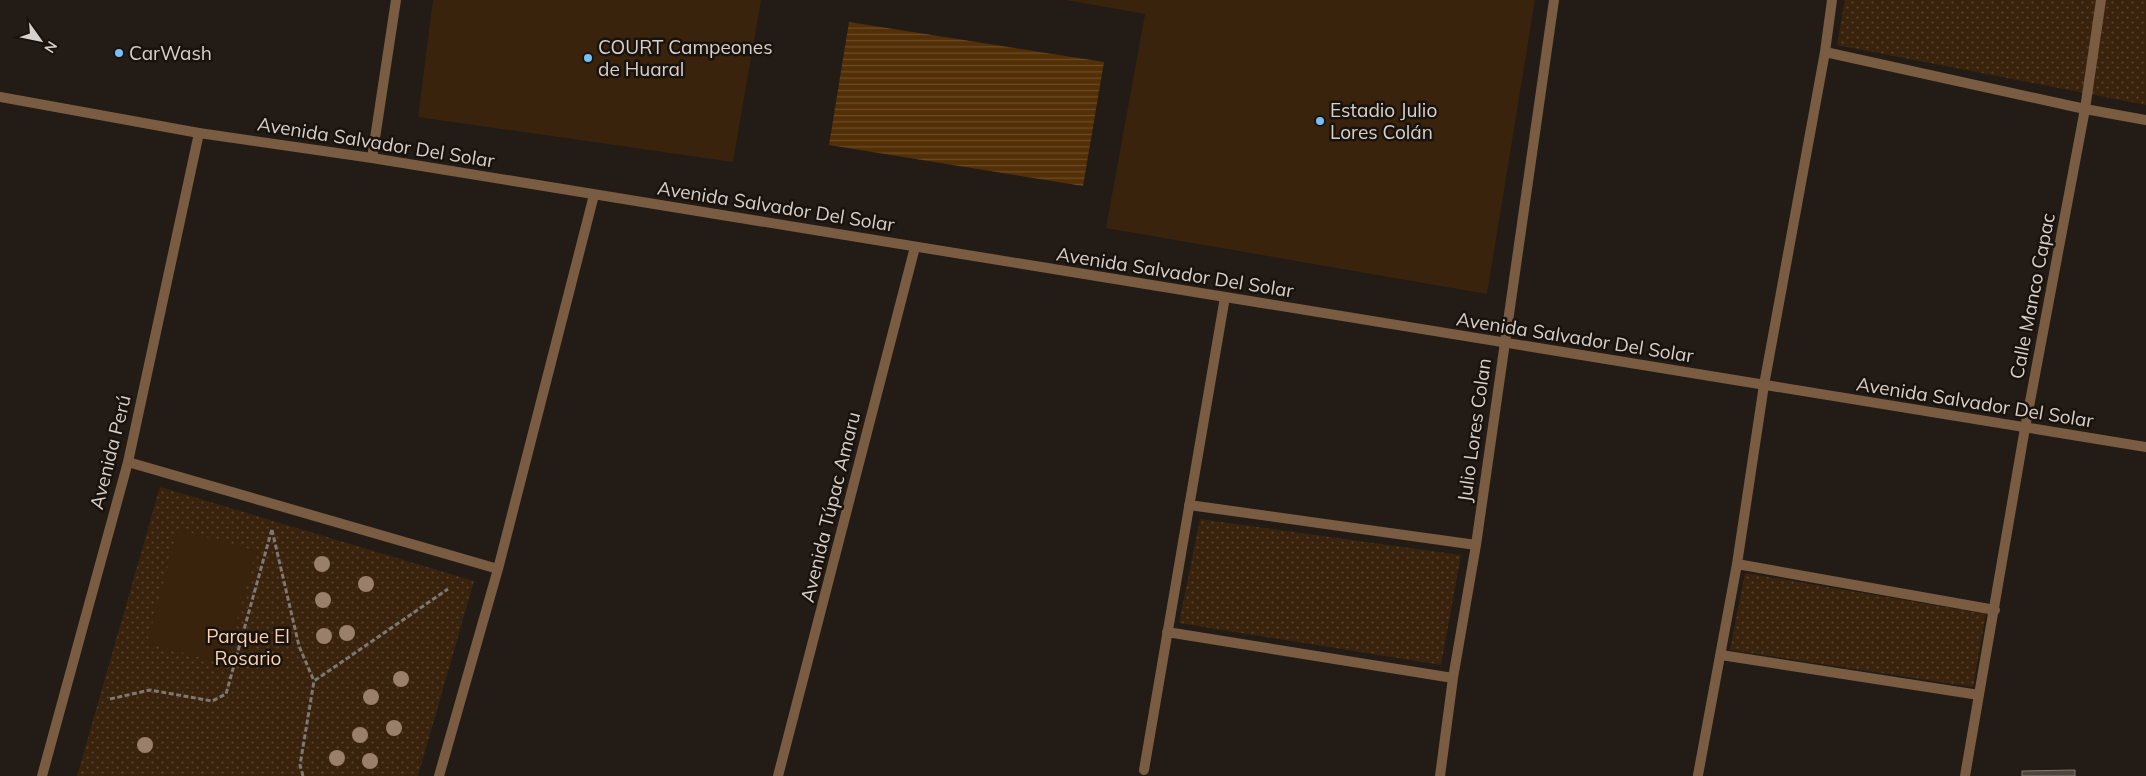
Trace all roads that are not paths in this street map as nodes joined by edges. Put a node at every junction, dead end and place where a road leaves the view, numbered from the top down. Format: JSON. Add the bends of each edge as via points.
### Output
{"nodes":[{"id":1,"x":396,"y":0,"type":"edge"},
{"id":2,"x":1554,"y":0,"type":"edge"},
{"id":3,"x":1832,"y":0,"type":"edge"},
{"id":4,"x":2101,"y":0,"type":"edge"},
{"id":5,"x":1825,"y":52,"type":"junction"},
{"id":6,"x":0,"y":97,"type":"edge"},
{"id":7,"x":2085,"y":109,"type":"junction"},
{"id":8,"x":2146,"y":120,"type":"edge"},
{"id":9,"x":199,"y":133,"type":"junction"},
{"id":10,"x":372,"y":158,"type":"junction"},
{"id":11,"x":594,"y":195,"type":"junction"},
{"id":12,"x":915,"y":247,"type":"junction"},
{"id":13,"x":1225,"y":297,"type":"junction"},
{"id":14,"x":1504,"y":343,"type":"junction"},
{"id":15,"x":1764,"y":385,"type":"junction"},
{"id":16,"x":2025,"y":428,"type":"junction"},
{"id":17,"x":2146,"y":448,"type":"edge"},
{"id":18,"x":128,"y":462,"type":"junction"},
{"id":19,"x":1189,"y":505,"type":"junction"},
{"id":20,"x":1476,"y":545,"type":"junction"},
{"id":21,"x":1737,"y":564,"type":"junction"},
{"id":22,"x":498,"y":569,"type":"junction"},
{"id":23,"x":1995,"y":610,"type":"junction"},
{"id":24,"x":1167,"y":632,"type":"junction"},
{"id":25,"x":1721,"y":655,"type":"junction"},
{"id":26,"x":1453,"y":678,"type":"junction"},
{"id":27,"x":1979,"y":695,"type":"junction"},
{"id":28,"x":1144,"y":770,"type":"dead end"},
{"id":29,"x":1698,"y":775,"type":"dead end"},
{"id":30,"x":42,"y":776,"type":"edge"},
{"id":31,"x":439,"y":776,"type":"edge"},
{"id":32,"x":778,"y":776,"type":"edge"},
{"id":33,"x":1440,"y":776,"type":"edge"},
{"id":34,"x":1965,"y":776,"type":"edge"}],
"edges":[{"from":1,"to":10,"type":"street"},
{"from":2,"to":14,"type":"street","name":"Julio Lores Colan"},
{"from":3,"to":5,"type":"street"},
{"from":4,"to":7,"type":"street","name":"Calle Manco Capac"},
{"from":5,"to":7,"type":"street"},
{"from":5,"to":15,"type":"street"},
{"from":6,"to":9,"type":"street","name":"Avenida Salvador Del Solar"},
{"from":7,"to":8,"type":"street"},
{"from":7,"to":16,"type":"street","name":"Calle Manco Capac"},
{"from":9,"to":10,"type":"street","name":"Avenida Salvador Del Solar"},
{"from":9,"to":18,"type":"street","name":"Avenida Perú"},
{"from":10,"to":11,"type":"street","name":"Avenida Salvador Del Solar"},
{"from":11,"to":12,"type":"street","name":"Avenida Salvador Del Solar"},
{"from":11,"to":22,"type":"street"},
{"from":12,"to":13,"type":"street","name":"Avenida Salvador Del Solar"},
{"from":12,"to":32,"type":"street","name":"Avenida Túpac Amaru"},
{"from":13,"to":14,"type":"street","name":"Avenida Salvador Del Solar"},
{"from":13,"to":19,"type":"street"},
{"from":14,"to":15,"type":"street","name":"Avenida Salvador Del Solar"},
{"from":14,"to":20,"type":"street","name":"Julio Lores Colan"},
{"from":15,"to":16,"type":"street","name":"Avenida Salvador Del Solar"},
{"from":15,"to":21,"type":"street"},
{"from":16,"to":17,"type":"street","name":"Avenida Salvador Del Solar"},
{"from":16,"to":23,"type":"street","name":"Calle Manco Capac"},
{"from":18,"to":22,"type":"street"},
{"from":18,"to":30,"type":"street","name":"Avenida Perú"},
{"from":19,"to":20,"type":"street"},
{"from":19,"to":24,"type":"street"},
{"from":20,"to":26,"type":"street","name":"Julio Lores Colan"},
{"from":21,"to":23,"type":"street"},
{"from":21,"to":25,"type":"street"},
{"from":22,"to":31,"type":"street"},
{"from":23,"to":27,"type":"street","name":"Calle Manco Capac"},
{"from":24,"to":26,"type":"street"},
{"from":24,"to":28,"type":"street"},
{"from":25,"to":27,"type":"street"},
{"from":25,"to":29,"type":"street"},
{"from":26,"to":33,"type":"street","name":"Julio Lores Colan"},
{"from":27,"to":34,"type":"street","name":"Calle Manco Capac"}]}
